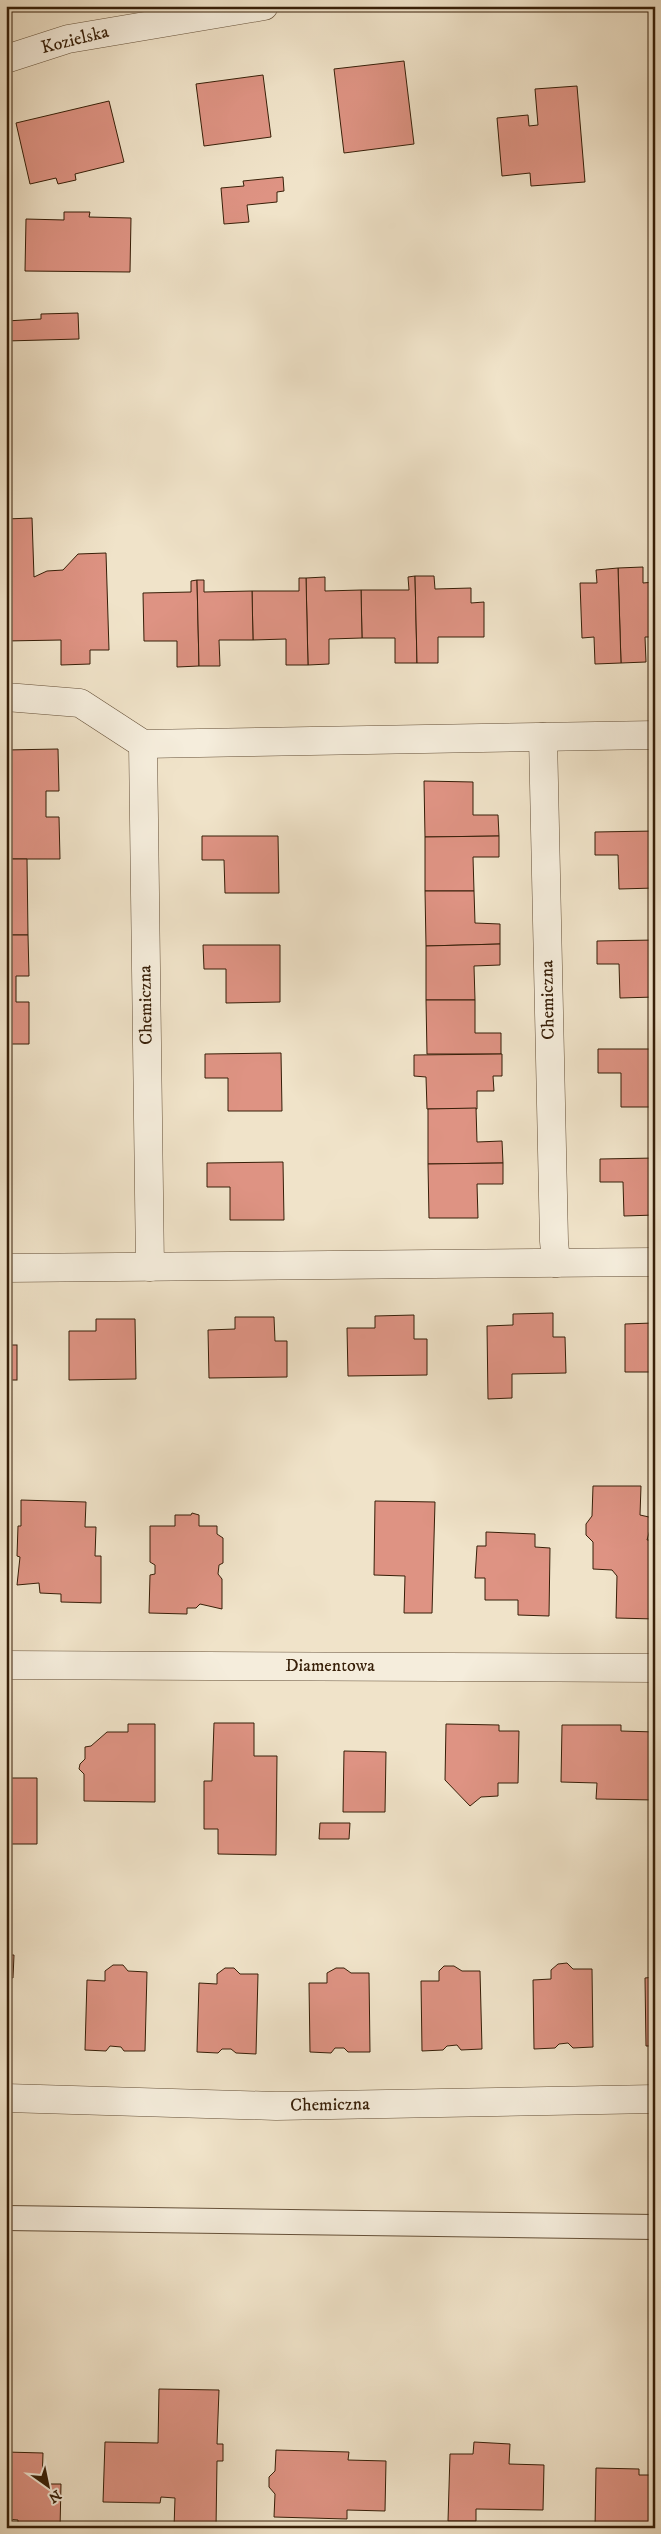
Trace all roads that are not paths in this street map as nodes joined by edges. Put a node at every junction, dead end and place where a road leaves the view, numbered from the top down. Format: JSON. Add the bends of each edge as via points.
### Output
{"nodes":[{"id":1,"x":264,"y":6,"type":"edge"},
{"id":2,"x":6,"y":59,"type":"edge"},
{"id":3,"x":6,"y":697,"type":"edge"},
{"id":4,"x":655,"y":735,"type":"edge"},
{"id":5,"x":543,"y":737,"type":"junction"},
{"id":6,"x":143,"y":744,"type":"junction"},
{"id":7,"x":655,"y":1262,"type":"edge"},
{"id":8,"x":556,"y":1263,"type":"junction"},
{"id":9,"x":150,"y":1267,"type":"junction"},
{"id":10,"x":6,"y":1268,"type":"edge"},
{"id":11,"x":6,"y":1665,"type":"edge"},
{"id":12,"x":655,"y":1668,"type":"edge"},
{"id":13,"x":6,"y":2098,"type":"edge"},
{"id":14,"x":655,"y":2099,"type":"edge"},
{"id":15,"x":6,"y":2218,"type":"edge"},
{"id":16,"x":655,"y":2227,"type":"edge"}],
"edges":[{"from":1,"to":2,"type":"street","name":"Kozielska","via":[[68,39]]},
{"from":3,"to":6,"type":"street","via":[[80,703]]},
{"from":4,"to":5,"type":"street"},
{"from":5,"to":6,"type":"street"},
{"from":5,"to":8,"type":"street","name":"Chemiczna"},
{"from":6,"to":9,"type":"street","name":"Chemiczna"},
{"from":7,"to":8,"type":"street"},
{"from":8,"to":9,"type":"street"},
{"from":9,"to":10,"type":"street"},
{"from":11,"to":12,"type":"street","name":"Diamentowa"},
{"from":13,"to":14,"type":"street","name":"Chemiczna","via":[[276,2106]]},
{"from":15,"to":16,"type":"lane"}]}
